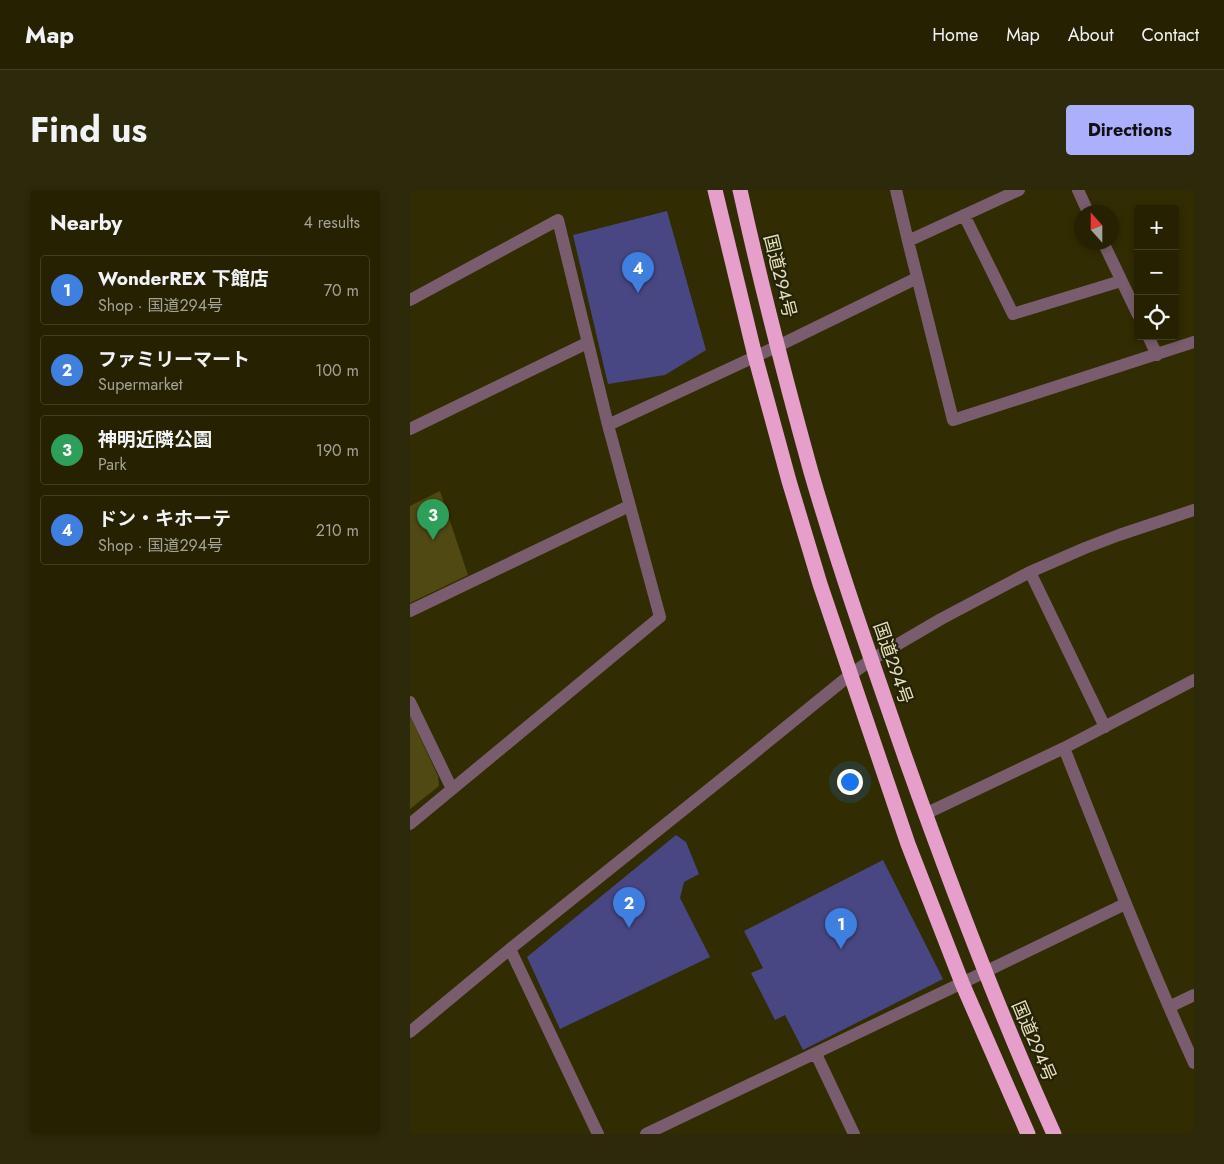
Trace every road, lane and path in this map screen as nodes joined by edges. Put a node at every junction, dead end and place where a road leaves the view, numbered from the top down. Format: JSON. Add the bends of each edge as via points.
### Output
{"nodes":[{"id":1,"x":715,"y":190,"type":"edge"},
{"id":2,"x":740,"y":190,"type":"edge"},
{"id":3,"x":896,"y":190,"type":"edge"},
{"id":4,"x":1019,"y":190,"type":"edge"},
{"id":5,"x":1078,"y":190,"type":"edge"},
{"id":6,"x":1085,"y":205,"type":"edge"},
{"id":7,"x":964,"y":215,"type":"junction"},
{"id":8,"x":908,"y":241,"type":"junction"},
{"id":9,"x":1107,"y":250,"type":"edge"},
{"id":10,"x":917,"y":278,"type":"junction"},
{"id":11,"x":1121,"y":281,"type":"junction"},
{"id":12,"x":410,"y":300,"type":"edge"},
{"id":13,"x":1134,"y":307,"type":"edge"},
{"id":14,"x":1150,"y":340,"type":"edge"},
{"id":15,"x":1194,"y":342,"type":"edge"},
{"id":16,"x":587,"y":343,"type":"junction"},
{"id":17,"x":778,"y":346,"type":"junction"},
{"id":18,"x":1157,"y":355,"type":"junction"},
{"id":19,"x":755,"y":356,"type":"junction"},
{"id":20,"x":608,"y":426,"type":"junction"},
{"id":21,"x":410,"y":429,"type":"edge"},
{"id":22,"x":629,"y":506,"type":"junction"},
{"id":23,"x":1194,"y":510,"type":"edge"},
{"id":24,"x":1030,"y":572,"type":"junction"},
{"id":25,"x":410,"y":611,"type":"edge"},
{"id":26,"x":871,"y":660,"type":"junction"},
{"id":27,"x":850,"y":674,"type":"junction"},
{"id":28,"x":1194,"y":680,"type":"edge"},
{"id":29,"x":410,"y":702,"type":"edge"},
{"id":30,"x":1105,"y":727,"type":"junction"},
{"id":31,"x":1064,"y":748,"type":"junction"},
{"id":32,"x":452,"y":789,"type":"junction"},
{"id":33,"x":925,"y":814,"type":"junction"},
{"id":34,"x":410,"y":824,"type":"edge"},
{"id":35,"x":1125,"y":904,"type":"junction"},
{"id":36,"x":510,"y":949,"type":"junction"},
{"id":37,"x":985,"y":972,"type":"junction"},
{"id":38,"x":962,"y":983,"type":"junction"},
{"id":39,"x":1194,"y":995,"type":"edge"},
{"id":40,"x":1169,"y":1008,"type":"junction"},
{"id":41,"x":410,"y":1032,"type":"edge"},
{"id":42,"x":816,"y":1054,"type":"junction"},
{"id":43,"x":1194,"y":1063,"type":"edge"},
{"id":44,"x":598,"y":1134,"type":"edge"},
{"id":45,"x":646,"y":1134,"type":"edge"},
{"id":46,"x":854,"y":1134,"type":"edge"},
{"id":47,"x":1028,"y":1134,"type":"edge"},
{"id":48,"x":1054,"y":1134,"type":"edge"}],
"edges":[{"from":1,"to":19,"type":"highway"},
{"from":2,"to":17,"type":"highway","name":"国道294号"},
{"from":3,"to":8,"type":"street"},
{"from":4,"to":7,"type":"street"},
{"from":5,"to":6,"type":"street"},
{"from":7,"to":8,"type":"street"},
{"from":7,"to":11,"type":"street","via":[[1012,314]]},
{"from":8,"to":10,"type":"street"},
{"from":9,"to":11,"type":"street"},
{"from":10,"to":17,"type":"street"},
{"from":10,"to":18,"type":"street","via":[[953,420]]},
{"from":11,"to":13,"type":"street"},
{"from":12,"to":16,"type":"street","via":[[558,220]]},
{"from":14,"to":18,"type":"street"},
{"from":15,"to":18,"type":"street"},
{"from":16,"to":20,"type":"street"},
{"from":16,"to":21,"type":"street"},
{"from":17,"to":19,"type":"street"},
{"from":17,"to":26,"type":"highway","name":"国道294号","via":[[812,473]]},
{"from":19,"to":20,"type":"street"},
{"from":19,"to":27,"type":"highway","via":[[794,500]]},
{"from":20,"to":22,"type":"street"},
{"from":22,"to":25,"type":"street"},
{"from":22,"to":32,"type":"street","via":[[660,617]]},
{"from":23,"to":24,"type":"street","via":[[1119,535]]},
{"from":24,"to":26,"type":"street"},
{"from":24,"to":30,"type":"street"},
{"from":26,"to":27,"type":"street"},
{"from":26,"to":33,"type":"highway","name":"国道294号"},
{"from":27,"to":36,"type":"street"},
{"from":27,"to":38,"type":"highway","via":[[908,844]]},
{"from":28,"to":30,"type":"street"},
{"from":29,"to":32,"type":"street"},
{"from":30,"to":31,"type":"street"},
{"from":31,"to":33,"type":"street"},
{"from":31,"to":35,"type":"street"},
{"from":32,"to":34,"type":"street"},
{"from":33,"to":37,"type":"highway","name":"国道294号"},
{"from":35,"to":37,"type":"street"},
{"from":35,"to":40,"type":"street"},
{"from":36,"to":41,"type":"street"},
{"from":36,"to":44,"type":"street"},
{"from":37,"to":38,"type":"street"},
{"from":37,"to":48,"type":"highway","name":"国道294号"},
{"from":38,"to":42,"type":"street"},
{"from":38,"to":47,"type":"highway"},
{"from":39,"to":40,"type":"street"},
{"from":40,"to":43,"type":"street"},
{"from":42,"to":45,"type":"street"},
{"from":42,"to":46,"type":"street"}]}
